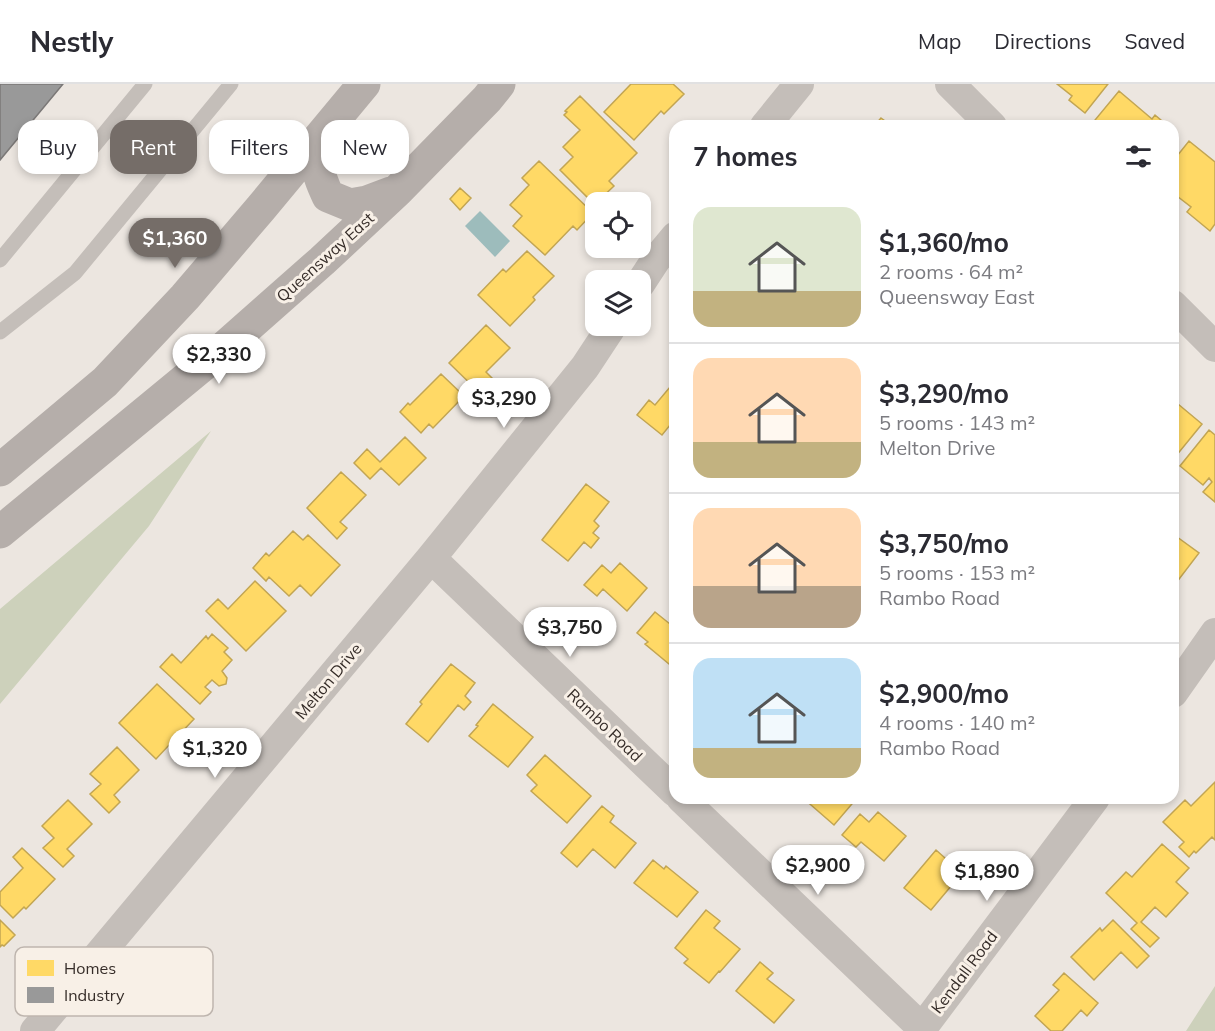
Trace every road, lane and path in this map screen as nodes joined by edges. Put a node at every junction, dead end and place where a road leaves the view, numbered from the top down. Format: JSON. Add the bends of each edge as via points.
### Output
{"nodes":[{"id":1,"x":145,"y":84,"type":"edge"},
{"id":2,"x":231,"y":84,"type":"edge"},
{"id":3,"x":364,"y":84,"type":"edge"},
{"id":4,"x":499,"y":84,"type":"edge"},
{"id":5,"x":799,"y":84,"type":"edge"},
{"id":6,"x":950,"y":84,"type":"edge"},
{"id":7,"x":334,"y":120,"type":"edge"},
{"id":8,"x":770,"y":120,"type":"edge"},
{"id":9,"x":986,"y":120,"type":"edge"},
{"id":10,"x":321,"y":135,"type":"edge"},
{"id":11,"x":321,"y":150,"type":"edge"},
{"id":12,"x":397,"y":191,"type":"junction"},
{"id":13,"x":669,"y":250,"type":"edge"},
{"id":14,"x":0,"y":260,"type":"edge"},
{"id":15,"x":657,"y":275,"type":"edge"},
{"id":16,"x":1179,"y":311,"type":"edge"},
{"id":17,"x":0,"y":332,"type":"edge"},
{"id":18,"x":605,"y":336,"type":"edge"},
{"id":19,"x":1215,"y":347,"type":"edge"},
{"id":20,"x":0,"y":470,"type":"edge"},
{"id":21,"x":0,"y":532,"type":"edge"},
{"id":22,"x":431,"y":558,"type":"junction"},
{"id":23,"x":1215,"y":633,"type":"edge"},
{"id":24,"x":1179,"y":684,"type":"edge"},
{"id":25,"x":669,"y":786,"type":"edge"},
{"id":26,"x":687,"y":804,"type":"edge"},
{"id":27,"x":1090,"y":804,"type":"edge"},
{"id":28,"x":105,"y":947,"type":"edge"},
{"id":29,"x":48,"y":1016,"type":"edge"},
{"id":30,"x":921,"y":1029,"type":"edge"},
{"id":31,"x":35,"y":1031,"type":"edge"}],
"edges":[{"from":1,"to":14,"type":"lane"},
{"from":2,"to":17,"type":"lane","via":[[75,273]]},
{"from":3,"to":7,"type":"main road"},
{"from":4,"to":12,"type":"main road","name":"Queensway East"},
{"from":5,"to":8,"type":"street"},
{"from":6,"to":9,"type":"street"},
{"from":10,"to":20,"type":"main road","via":[[192,288],[105,382]]},
{"from":11,"to":12,"type":"main road","via":[[319,176],[328,196],[350,205]]},
{"from":12,"to":21,"type":"main road","name":"Queensway East","via":[[220,351]]},
{"from":13,"to":15,"type":"street"},
{"from":16,"to":19,"type":"street"},
{"from":18,"to":22,"type":"street","name":"Melton Drive","via":[[585,367]]},
{"from":22,"to":25,"type":"street","name":"Rambo Road"},
{"from":22,"to":28,"type":"street","name":"Melton Drive"},
{"from":23,"to":24,"type":"street"},
{"from":26,"to":30,"type":"street"},
{"from":27,"to":30,"type":"street","name":"Kendall Road"},
{"from":29,"to":31,"type":"street","name":"Melton Drive"}]}
